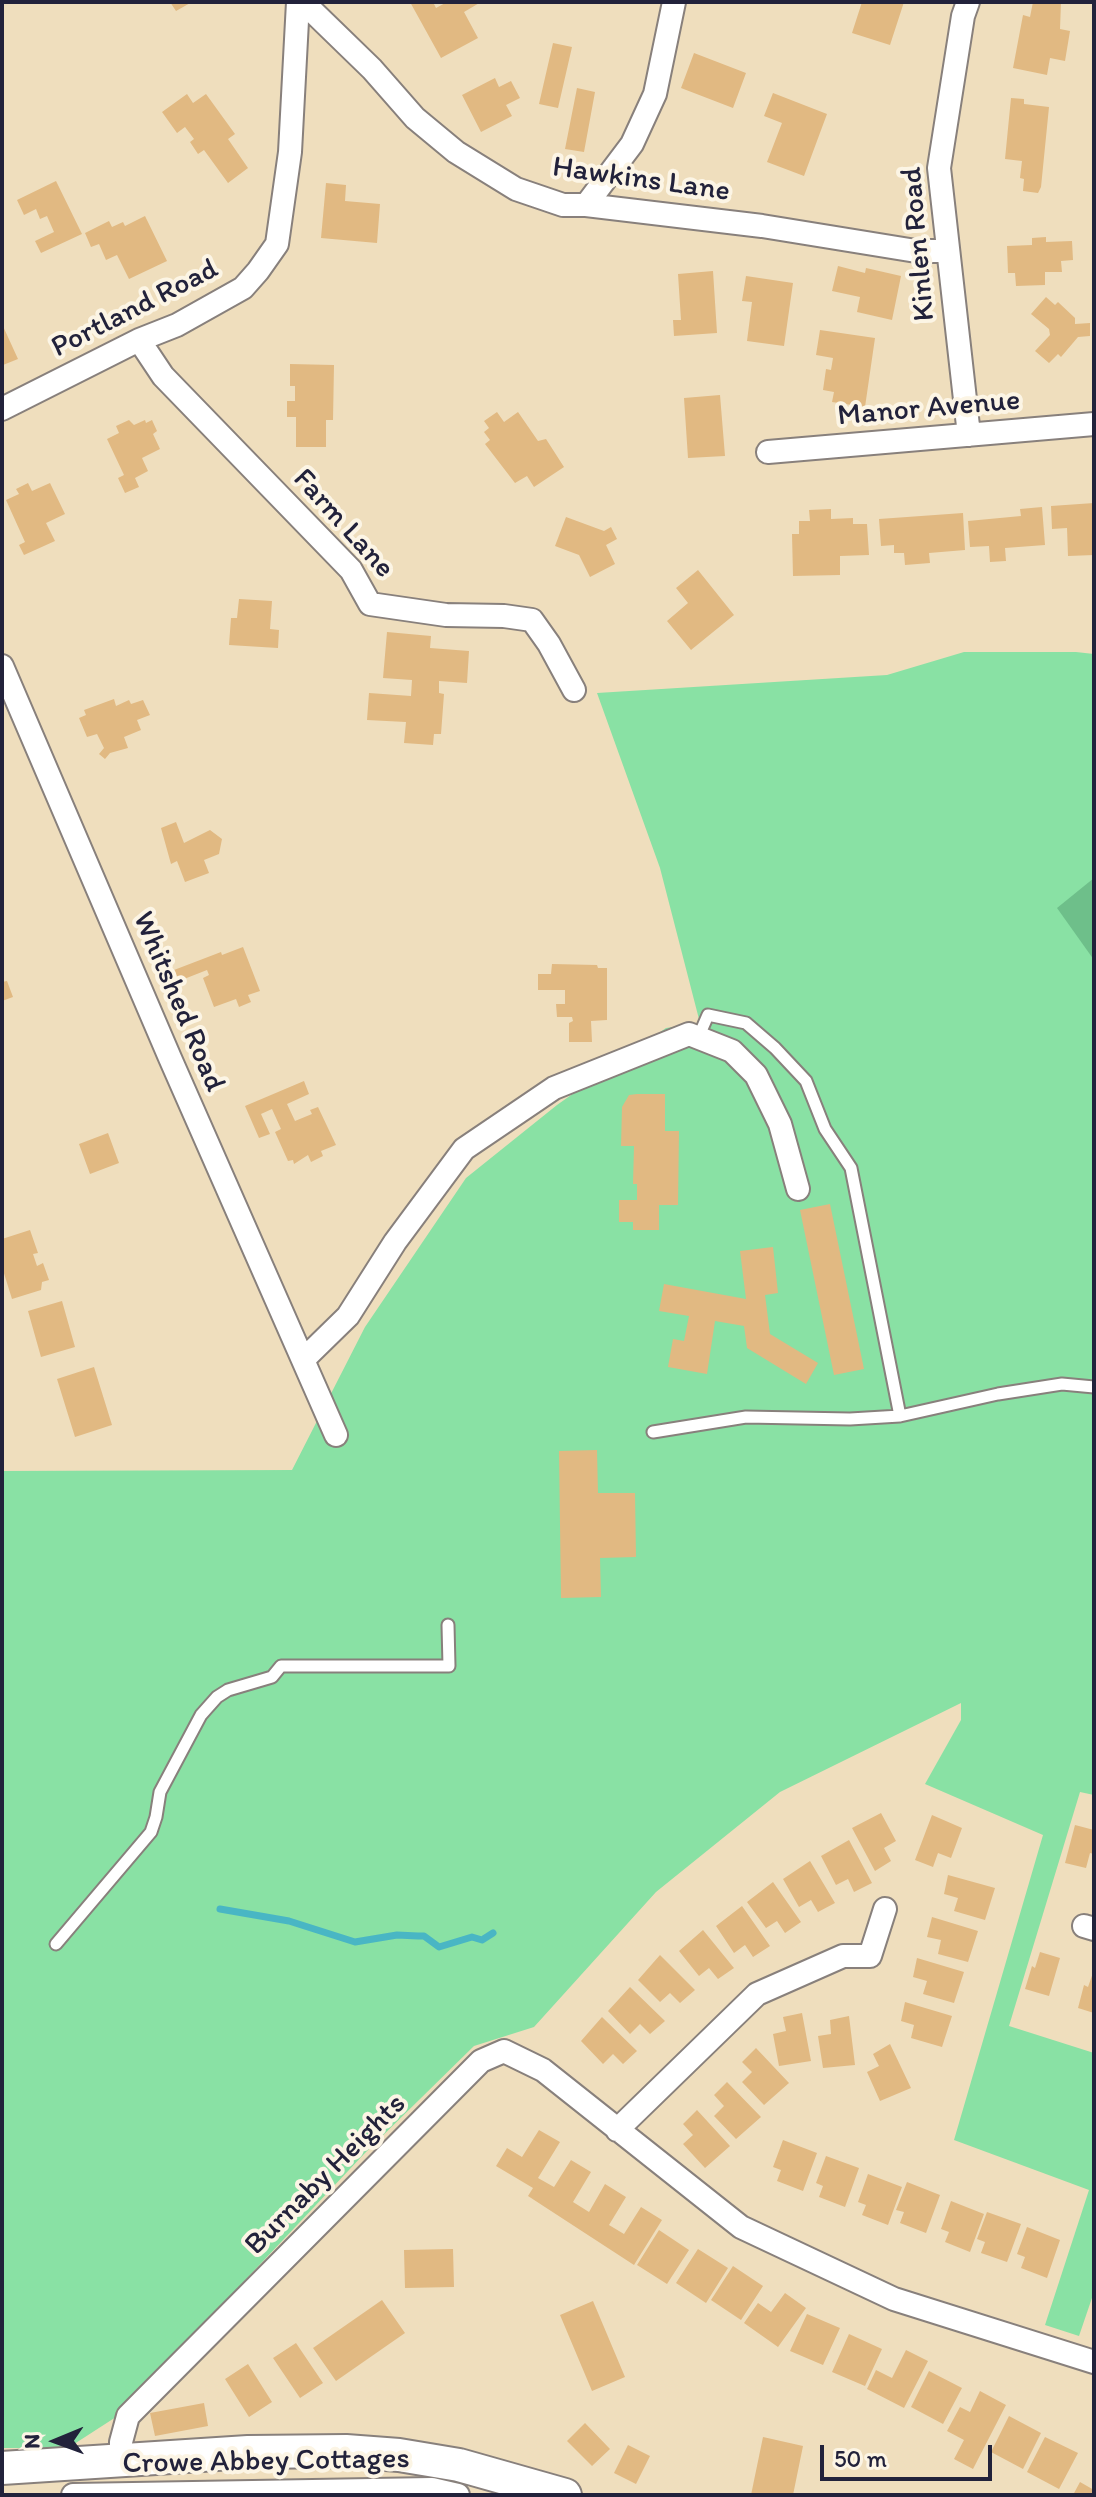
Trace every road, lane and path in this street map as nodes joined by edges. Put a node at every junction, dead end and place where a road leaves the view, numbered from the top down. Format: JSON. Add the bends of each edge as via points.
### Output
{"nodes":[{"id":1,"x":300,"y":2,"type":"edge"},
{"id":2,"x":674,"y":2,"type":"edge"},
{"id":3,"x":968,"y":2,"type":"edge"},
{"id":4,"x":586,"y":205,"type":"junction"},
{"id":5,"x":946,"y":251,"type":"junction"},
{"id":6,"x":139,"y":340,"type":"junction"},
{"id":7,"x":2,"y":409,"type":"edge"},
{"id":8,"x":1094,"y":424,"type":"edge"},
{"id":9,"x":969,"y":435,"type":"junction"},
{"id":10,"x":768,"y":452,"type":"dead end"},
{"id":11,"x":2,"y":666,"type":"edge"},
{"id":12,"x":574,"y":690,"type":"dead end"},
{"id":13,"x":694,"y":1036,"type":"junction"},
{"id":14,"x":798,"y":1189,"type":"dead end"},
{"id":15,"x":304,"y":1359,"type":"junction"},
{"id":16,"x":1094,"y":1387,"type":"edge"},
{"id":17,"x":900,"y":1416,"type":"junction"},
{"id":18,"x":653,"y":1432,"type":"dead end"},
{"id":19,"x":336,"y":1435,"type":"dead end"},
{"id":20,"x":448,"y":1625,"type":"dead end"},
{"id":21,"x":885,"y":1909,"type":"dead end"},
{"id":22,"x":56,"y":1944,"type":"dead end"},
{"id":23,"x":617,"y":2130,"type":"junction"},
{"id":24,"x":1094,"y":2362,"type":"edge"},
{"id":25,"x":121,"y":2459,"type":"junction"},
{"id":26,"x":2,"y":2468,"type":"edge"},
{"id":27,"x":431,"y":2492,"type":"edge"},
{"id":28,"x":73,"y":2495,"type":"edge"},
{"id":29,"x":458,"y":2495,"type":"edge"},
{"id":30,"x":565,"y":2495,"type":"edge"}],
"edges":[{"from":1,"to":4,"type":"street","name":"Hawkins Lane","via":[[456,152],[516,189],[563,205]]},
{"from":1,"to":6,"type":"street","name":"Portland Road","via":[[290,152],[277,244],[243,288]]},
{"from":2,"to":4,"type":"street","via":[[655,94],[632,144]]},
{"from":3,"to":5,"type":"street","name":"Kinlen Road","via":[[939,168]]},
{"from":4,"to":5,"type":"street","name":"Hawkins Lane"},
{"from":5,"to":9,"type":"street","name":"Kinlen Road"},
{"from":6,"to":7,"type":"street","name":"Portland Road"},
{"from":6,"to":12,"type":"street","name":"Farm Lane","via":[[163,376],[351,570],[370,604],[532,620]]},
{"from":8,"to":9,"type":"street","name":"Manor Avenue"},
{"from":9,"to":10,"type":"street","name":"Manor Avenue"},
{"from":11,"to":15,"type":"street","name":"Whitshed Road"},
{"from":13,"to":14,"type":"street","via":[[732,1051],[756,1075],[780,1124]]},
{"from":13,"to":15,"type":"street","via":[[554,1088],[464,1149],[348,1316]]},
{"from":13,"to":17,"type":"lane","via":[[708,1015],[746,1023],[806,1081],[825,1129],[851,1168]]},
{"from":15,"to":19,"type":"street","name":"Whitshed Road"},
{"from":16,"to":17,"type":"lane","via":[[1062,1384]]},
{"from":17,"to":18,"type":"lane","via":[[746,1417]]},
{"from":20,"to":22,"type":"lane","via":[[449,1666],[281,1666],[272,1677],[217,1697],[201,1715],[160,1792],[151,1832]]},
{"from":21,"to":23,"type":"street","via":[[870,1956],[843,1956],[757,1994]]},
{"from":23,"to":24,"type":"street","name":"Burnaby Heights","via":[[741,2227],[894,2299]]},
{"from":23,"to":25,"type":"street","name":"Burnaby Heights","via":[[543,2070],[504,2051],[481,2061],[128,2416]]},
{"from":25,"to":26,"type":"main road"},
{"from":25,"to":30,"type":"main road","via":[[248,2452],[399,2455],[459,2465]]},
{"from":27,"to":28,"type":"street","name":"Crowe Abbey Cottages"},
{"from":27,"to":29,"type":"street","name":"Crowe Abbey Cottages"}]}
